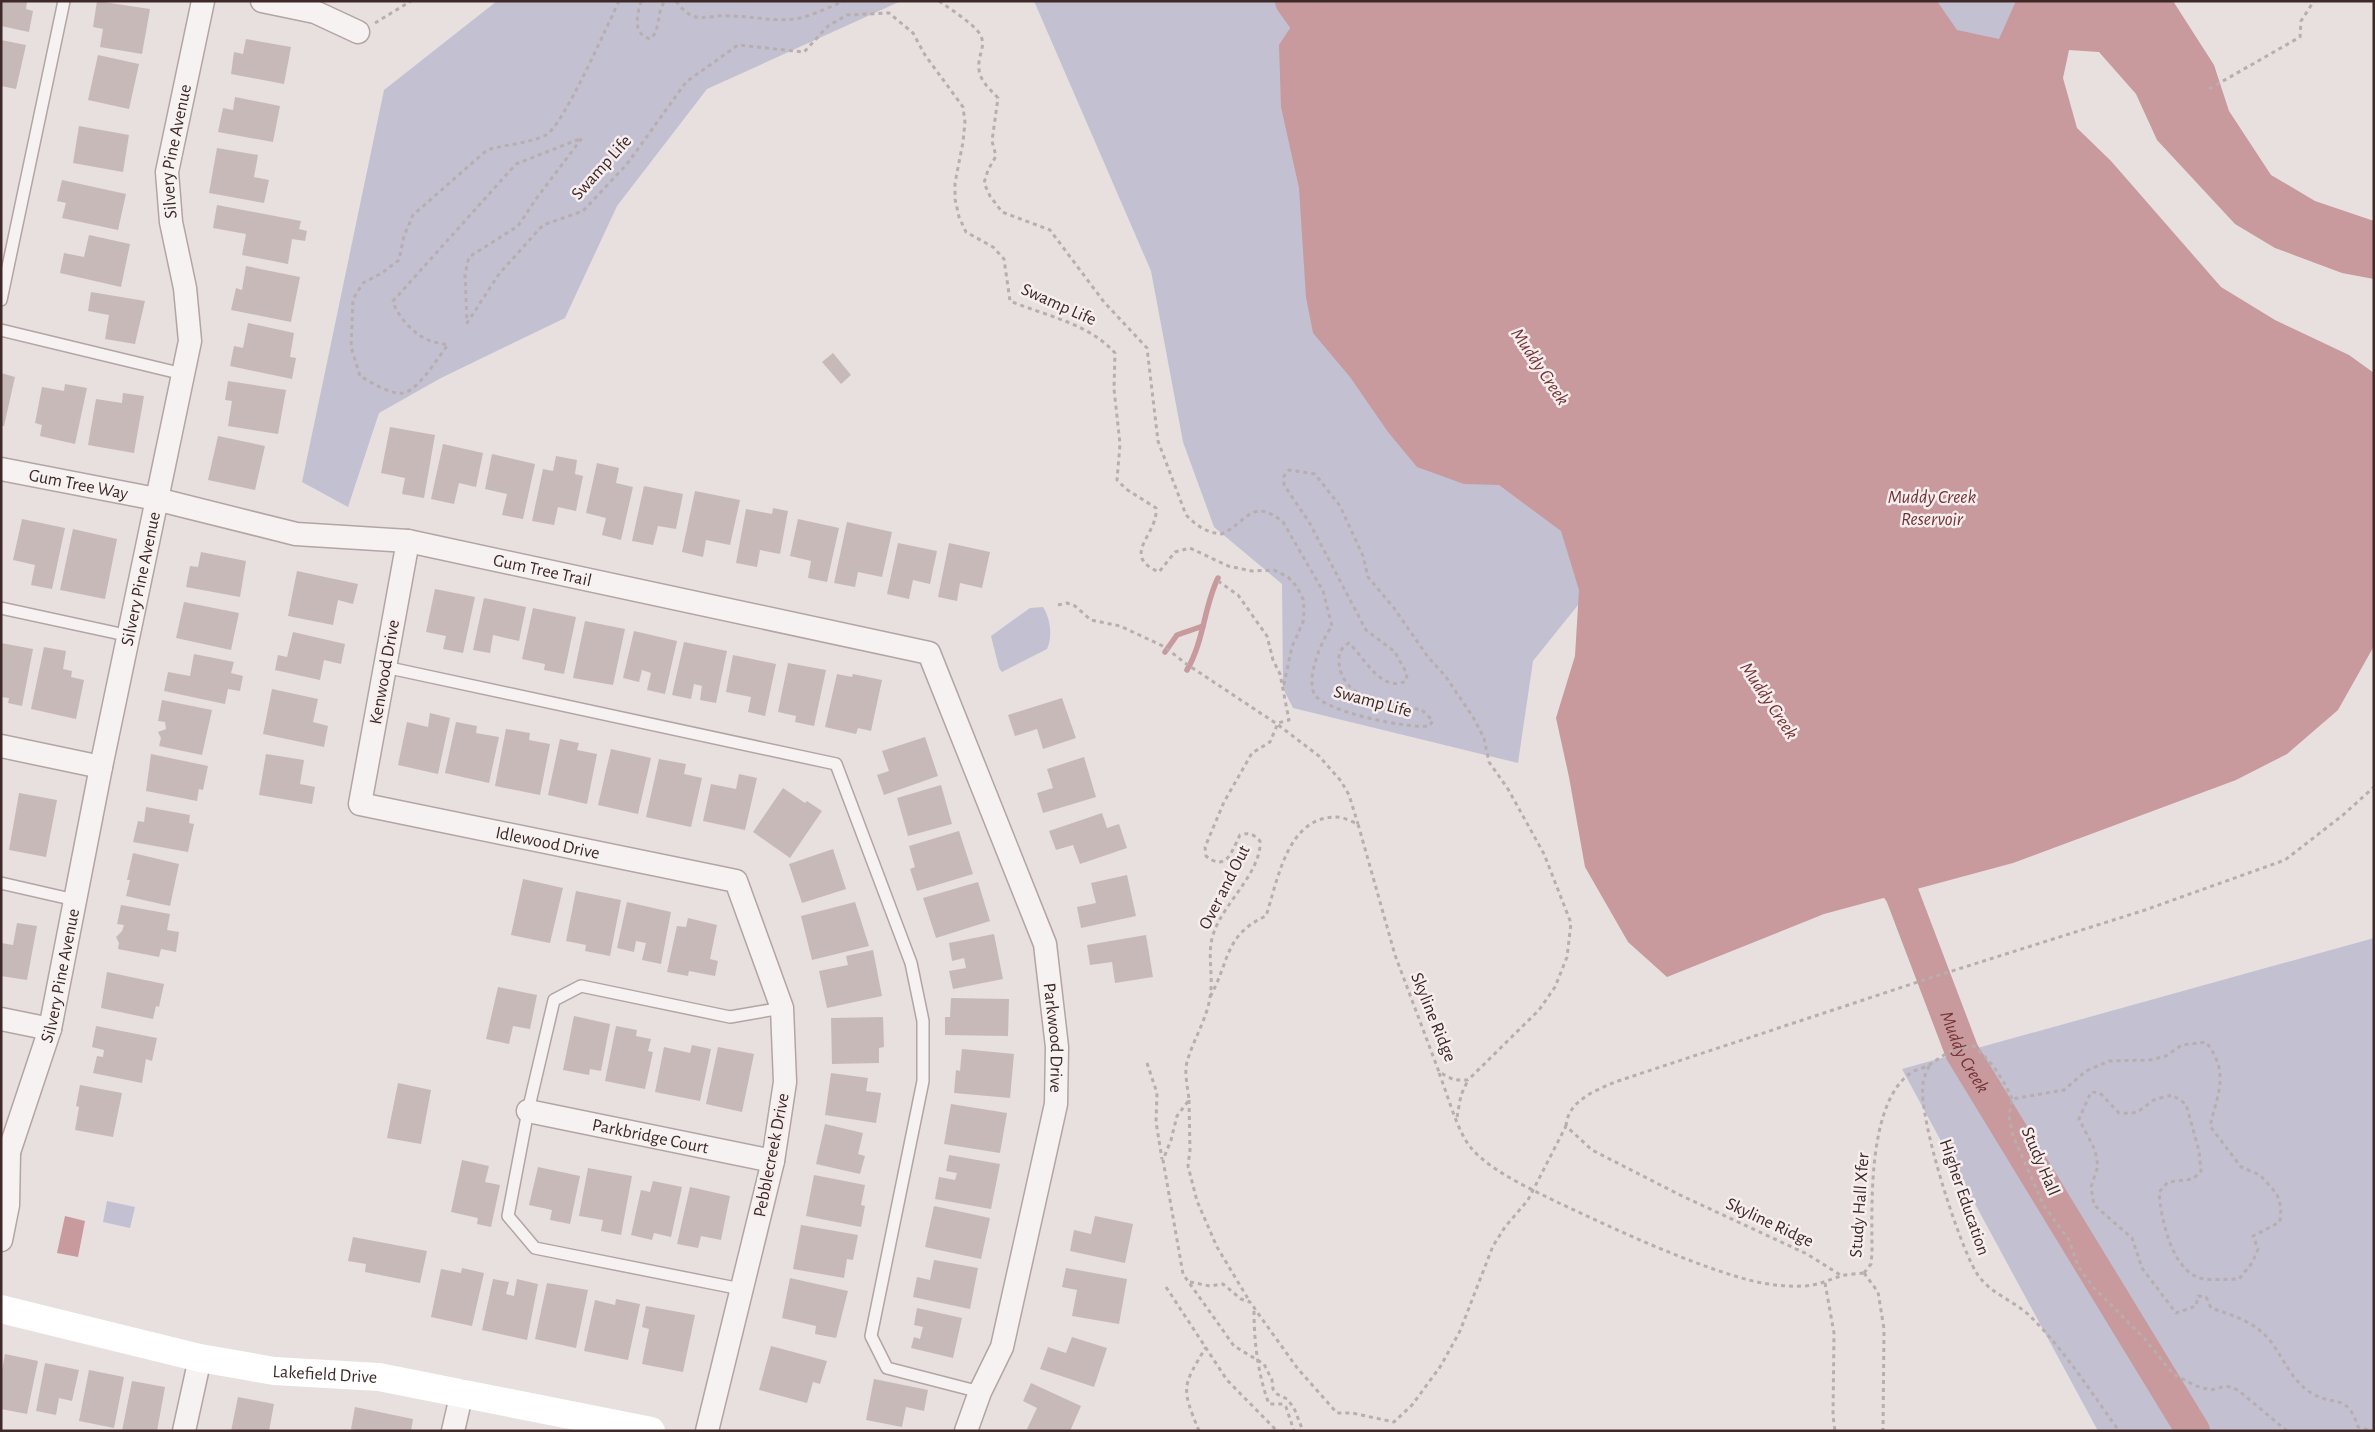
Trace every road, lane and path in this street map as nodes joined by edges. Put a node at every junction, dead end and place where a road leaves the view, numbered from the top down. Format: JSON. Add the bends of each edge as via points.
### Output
{"nodes":[{"id":1,"x":64,"y":1,"type":"edge"},
{"id":2,"x":203,"y":1,"type":"edge"},
{"id":3,"x":262,"y":1,"type":"edge"},
{"id":4,"x":411,"y":1,"type":"edge"},
{"id":5,"x":619,"y":1,"type":"edge"},
{"id":6,"x":641,"y":1,"type":"edge"},
{"id":7,"x":665,"y":1,"type":"edge"},
{"id":8,"x":676,"y":1,"type":"edge"},
{"id":9,"x":844,"y":1,"type":"edge"},
{"id":10,"x":939,"y":1,"type":"edge"},
{"id":11,"x":2314,"y":1,"type":"edge"},
{"id":12,"x":358,"y":32,"type":"joint"},
{"id":13,"x":2209,"y":88,"type":"dead end"},
{"id":14,"x":1,"y":300,"type":"edge"},
{"id":15,"x":1,"y":330,"type":"edge"},
{"id":16,"x":183,"y":374,"type":"junction"},
{"id":17,"x":1,"y":469,"type":"edge"},
{"id":18,"x":156,"y":499,"type":"junction"},
{"id":19,"x":408,"y":541,"type":"junction"},
{"id":20,"x":1218,"y":581,"type":"dead end"},
{"id":21,"x":1058,"y":605,"type":"dead end"},
{"id":22,"x":1,"y":608,"type":"edge"},
{"id":23,"x":130,"y":636,"type":"junction"},
{"id":24,"x":930,"y":653,"type":"joint"},
{"id":25,"x":385,"y":668,"type":"junction"},
{"id":26,"x":1283,"y":688,"type":"junction"},
{"id":27,"x":1277,"y":724,"type":"junction"},
{"id":28,"x":1,"y":746,"type":"edge"},
{"id":29,"x":1488,"y":756,"type":"joint"},
{"id":30,"x":102,"y":766,"type":"junction"},
{"id":31,"x":2374,"y":787,"type":"edge"},
{"id":32,"x":360,"y":804,"type":"joint"},
{"id":33,"x":1358,"y":824,"type":"junction"},
{"id":34,"x":736,"y":881,"type":"joint"},
{"id":35,"x":1,"y":883,"type":"edge"},
{"id":36,"x":75,"y":900,"type":"junction"},
{"id":37,"x":1210,"y":997,"type":"junction"},
{"id":38,"x":782,"y":1008,"type":"junction"},
{"id":39,"x":1,"y":1019,"type":"edge"},
{"id":40,"x":50,"y":1029,"type":"junction"},
{"id":41,"x":1147,"y":1063,"type":"dead end"},
{"id":42,"x":1928,"y":1066,"type":"junction"},
{"id":43,"x":1439,"y":1072,"type":"junction"},
{"id":44,"x":1468,"y":1080,"type":"junction"},
{"id":45,"x":2012,"y":1099,"type":"junction"},
{"id":46,"x":1189,"y":1100,"type":"junction"},
{"id":47,"x":528,"y":1111,"type":"junction"},
{"id":48,"x":1456,"y":1118,"type":"junction"},
{"id":49,"x":1566,"y":1126,"type":"junction"},
{"id":50,"x":1160,"y":1146,"type":"junction"},
{"id":51,"x":1168,"y":1149,"type":"junction"},
{"id":52,"x":4,"y":1155,"type":"edge"},
{"id":53,"x":1162,"y":1160,"type":"junction"},
{"id":54,"x":773,"y":1162,"type":"junction"},
{"id":55,"x":1533,"y":1190,"type":"junction"},
{"id":56,"x":1,"y":1240,"type":"edge"},
{"id":57,"x":1864,"y":1273,"type":"junction"},
{"id":58,"x":1842,"y":1276,"type":"junction"},
{"id":59,"x":1190,"y":1282,"type":"junction"},
{"id":60,"x":1825,"y":1283,"type":"junction"},
{"id":61,"x":1166,"y":1287,"type":"dead end"},
{"id":62,"x":741,"y":1289,"type":"junction"},
{"id":63,"x":1250,"y":1302,"type":"junction"},
{"id":64,"x":1,"y":1309,"type":"edge"},
{"id":65,"x":1254,"y":1310,"type":"junction"},
{"id":66,"x":1206,"y":1347,"type":"junction"},
{"id":67,"x":200,"y":1358,"type":"junction"},
{"id":68,"x":1258,"y":1360,"type":"junction"},
{"id":69,"x":462,"y":1392,"type":"junction"},
{"id":70,"x":980,"y":1392,"type":"junction"},
{"id":71,"x":2357,"y":1429,"type":"edge"},
{"id":72,"x":184,"y":1431,"type":"edge"},
{"id":73,"x":453,"y":1431,"type":"edge"},
{"id":74,"x":651,"y":1431,"type":"edge"},
{"id":75,"x":707,"y":1431,"type":"edge"},
{"id":76,"x":966,"y":1431,"type":"edge"},
{"id":77,"x":1200,"y":1431,"type":"edge"},
{"id":78,"x":1277,"y":1431,"type":"edge"},
{"id":79,"x":1294,"y":1431,"type":"edge"},
{"id":80,"x":1303,"y":1431,"type":"edge"},
{"id":81,"x":1835,"y":1431,"type":"edge"},
{"id":82,"x":1883,"y":1431,"type":"edge"},
{"id":83,"x":2119,"y":1431,"type":"edge"},
{"id":84,"x":2287,"y":1431,"type":"edge"},
{"id":85,"x":2371,"y":1431,"type":"edge"}],
"edges":[{"from":1,"to":14,"type":"lane"},
{"from":2,"to":16,"type":"street","name":"Silvery Pine Avenue","via":[[167,172],[171,222],[185,288],[190,340]]},
{"from":3,"to":12,"type":"street","via":[[315,12]]},
{"from":4,"to":12,"type":"path"},
{"from":5,"to":26,"type":"path","name":"Swamp Life","via":[[568,106],[548,134],[521,144],[487,150],[413,215],[399,260],[363,283],[353,299],[351,347],[360,376],[402,393],[414,387],[448,345],[423,338],[406,324],[393,301],[516,164],[582,138],[518,226],[469,257],[465,274],[467,323],[500,274],[543,225],[583,211],[627,164],[692,77],[738,44],[804,52],[828,26],[847,15],[889,13],[913,32],[925,55],[963,106],[963,142],[955,183],[959,217],[966,232],[994,247],[1004,259],[1010,301],[1084,330],[1115,353],[1114,389],[1120,444],[1117,480],[1156,508],[1157,516],[1142,548],[1141,556],[1148,567],[1159,572],[1175,552],[1190,548],[1228,566],[1252,571],[1274,570],[1288,577],[1297,587],[1303,599],[1303,622],[1292,647]]},
{"from":6,"to":7,"type":"path","via":[[636,23],[644,37],[650,39],[654,36],[659,8]]},
{"from":8,"to":9,"type":"path","via":[[687,15],[701,19],[730,15],[781,19],[800,18]]},
{"from":10,"to":29,"type":"path","name":"Swamp Life","via":[[980,34],[984,48],[979,62],[980,75],[998,98],[992,141],[996,156],[984,183],[990,196],[1002,212],[1050,230],[1104,302],[1148,348],[1158,441],[1186,515],[1210,533],[1222,534],[1254,511],[1274,514],[1283,522],[1324,591],[1332,626],[1316,660],[1312,682],[1314,694],[1321,701],[1347,712],[1407,726],[1429,726],[1433,721],[1422,710],[1389,705],[1366,697],[1346,681],[1339,668],[1338,657],[1349,643],[1376,674],[1390,682],[1400,684],[1406,681],[1407,674],[1395,652],[1366,630],[1309,522],[1284,485],[1288,470],[1315,474],[1340,506],[1363,556],[1368,577],[1460,696],[1484,738]]},
{"from":11,"to":13,"type":"path","via":[[2301,21],[2300,37]]},
{"from":15,"to":16,"type":"lane"},
{"from":16,"to":18,"type":"street","name":"Silvery Pine Avenue"},
{"from":17,"to":18,"type":"street","name":"Gum Tree Way"},
{"from":18,"to":19,"type":"street","name":"Gum Tree Trail","via":[[296,534]]},
{"from":18,"to":23,"type":"street","name":"Silvery Pine Avenue"},
{"from":19,"to":24,"type":"street","name":"Gum Tree Trail"},
{"from":19,"to":25,"type":"street","name":"Kenwood Drive"},
{"from":20,"to":26,"type":"path","via":[[1238,595],[1260,623]]},
{"from":21,"to":27,"type":"path","name":"Skyline Ridge","via":[[1067,603],[1075,606],[1091,620],[1120,626],[1167,648]]},
{"from":22,"to":23,"type":"lane"},
{"from":23,"to":30,"type":"street","name":"Silvery Pine Avenue"},
{"from":24,"to":70,"type":"street","name":"Parkwood Drive","via":[[1045,944],[1057,1047],[1056,1104],[1002,1347]]},
{"from":25,"to":32,"type":"street","name":"Kenwood Drive"},
{"from":25,"to":70,"type":"lane","via":[[836,764],[911,963],[923,1021],[923,1081],[870,1336],[887,1368]]},
{"from":26,"to":27,"type":"path","name":"Over and Out","via":[[1289,720]]},
{"from":27,"to":33,"type":"path","name":"Skyline Ridge","via":[[1319,756],[1341,781]]},
{"from":27,"to":37,"type":"path","name":"Over and Out","via":[[1270,742],[1252,753],[1242,768],[1205,847],[1206,856],[1218,862],[1230,856],[1240,835],[1254,834],[1261,847],[1256,863],[1214,931],[1209,970]]},
{"from":28,"to":30,"type":"street"},
{"from":29,"to":44,"type":"path","name":"Skyline Ridge","via":[[1544,854],[1571,923],[1567,957],[1555,987],[1539,1010]]},
{"from":30,"to":36,"type":"street","name":"Silvery Pine Avenue"},
{"from":31,"to":49,"type":"path","via":[[2285,860],[2145,910],[1615,1082],[1587,1095],[1567,1115]]},
{"from":32,"to":34,"type":"street","name":"Idlewood Drive"},
{"from":33,"to":37,"type":"path","via":[[1339,817],[1323,818],[1296,837],[1282,864],[1266,916],[1251,923],[1233,941]]},
{"from":33,"to":43,"type":"path","name":"Skyline Ridge","via":[[1395,955]]},
{"from":34,"to":38,"type":"street","name":"Pebblecreek Drive"},
{"from":35,"to":36,"type":"lane"},
{"from":36,"to":40,"type":"street","name":"Silvery Pine Avenue"},
{"from":37,"to":46,"type":"path","name":"Over and Out","via":[[1186,1064]]},
{"from":38,"to":47,"type":"lane","via":[[730,1017],[581,986],[554,1000]]},
{"from":38,"to":54,"type":"street","name":"Pebblecreek Drive","via":[[786,1082]]},
{"from":39,"to":40,"type":"street"},
{"from":40,"to":52,"type":"street","name":"Silvery Pine Avenue"},
{"from":41,"to":50,"type":"path","via":[[1157,1093],[1156,1122]]},
{"from":42,"to":45,"type":"path","name":"Study Hall Xfer","via":[[1944,1053],[1974,1046],[1988,1058],[2006,1083]]},
{"from":42,"to":57,"type":"path","name":"Study Hall Xfer","via":[[1912,1072],[1899,1085],[1877,1137],[1871,1264]]},
{"from":42,"to":83,"type":"path","name":"Higher Education","via":[[1922,1084],[1926,1126],[1958,1231],[1976,1273],[1995,1293],[2023,1308],[2054,1340]]},
{"from":43,"to":44,"type":"path","name":"Skyline Ridge","via":[[1454,1080]]},
{"from":43,"to":48,"type":"path"},
{"from":44,"to":48,"type":"path"},
{"from":45,"to":71,"type":"path","name":"Study Hall","via":[[2064,1090],[2086,1071],[2108,1061],[2150,1060],[2166,1056],[2182,1045],[2206,1042],[2215,1054],[2222,1085],[2210,1126],[2241,1168],[2260,1175],[2277,1194],[2282,1208],[2280,1222],[2254,1236],[2258,1249],[2252,1263],[2239,1279],[2197,1278],[2182,1264],[2170,1245],[2159,1192],[2168,1182],[2193,1179],[2201,1171],[2186,1104],[2172,1095],[2153,1100],[2134,1114],[2119,1113],[2100,1093],[2091,1092],[2079,1119],[2095,1150],[2098,1166],[2091,1187],[2094,1205],[2132,1238],[2142,1268],[2176,1313],[2196,1306],[2198,1296],[2206,1298],[2211,1308],[2246,1320],[2268,1338],[2296,1378],[2313,1394],[2339,1401],[2352,1410]]},
{"from":45,"to":84,"type":"path","name":"Study Hall","via":[[2009,1117],[2013,1136],[2044,1206],[2069,1240],[2078,1266],[2094,1288],[2144,1338],[2173,1374],[2211,1390],[2226,1386],[2238,1390]]},
{"from":46,"to":51,"type":"path","via":[[1176,1116]]},
{"from":46,"to":63,"type":"path","name":"Over and Out","via":[[1188,1166],[1197,1201],[1217,1247]]},
{"from":47,"to":54,"type":"street","name":"Parkbridge Court"},
{"from":47,"to":62,"type":"lane","via":[[508,1216],[535,1248]]},
{"from":48,"to":55,"type":"path","via":[[1472,1148],[1486,1161]]},
{"from":49,"to":55,"type":"path"},
{"from":49,"to":58,"type":"path","name":"Skyline Ridge","via":[[1592,1150],[1807,1254]]},
{"from":50,"to":51,"type":"path"},
{"from":50,"to":53,"type":"path"},
{"from":51,"to":53,"type":"path"},
{"from":52,"to":56,"type":"street","name":"Silvery Pine Avenue","via":[[8,1206]]},
{"from":53,"to":59,"type":"path","via":[[1183,1274]]},
{"from":54,"to":62,"type":"street","name":"Pebblecreek Drive"},
{"from":55,"to":60,"type":"path","via":[[1678,1256],[1740,1278],[1772,1285]]},
{"from":55,"to":65,"type":"path","via":[[1493,1246],[1460,1330],[1440,1367],[1422,1393],[1394,1422],[1352,1412],[1337,1413],[1298,1369]]},
{"from":57,"to":58,"type":"path"},
{"from":57,"to":82,"type":"path","via":[[1878,1292],[1884,1329]]},
{"from":58,"to":60,"type":"path"},
{"from":59,"to":63,"type":"path","via":[[1210,1286],[1223,1284]]},
{"from":59,"to":68,"type":"path","via":[[1234,1346]]},
{"from":60,"to":81,"type":"path","via":[[1834,1333]]},
{"from":61,"to":66,"type":"path"},
{"from":62,"to":75,"type":"street","name":"Pebblecreek Drive"},
{"from":63,"to":65,"type":"path"},
{"from":64,"to":67,"type":"street","name":"Lakefield Drive"},
{"from":65,"to":68,"type":"path"},
{"from":66,"to":77,"type":"path","via":[[1186,1386],[1188,1404]]},
{"from":66,"to":78,"type":"path","via":[[1227,1380]]},
{"from":67,"to":69,"type":"street","name":"Lakefield Drive","via":[[274,1371],[379,1377]]},
{"from":67,"to":72,"type":"street"},
{"from":68,"to":79,"type":"path","via":[[1269,1404],[1286,1407]]},
{"from":68,"to":80,"type":"path","via":[[1268,1371],[1273,1389],[1294,1408]]},
{"from":69,"to":73,"type":"street"},
{"from":69,"to":74,"type":"street","name":"Lakefield Drive"},
{"from":70,"to":76,"type":"street","name":"Parkwood Drive"},
{"from":71,"to":85,"type":"path","name":"Study Hall"}]}
